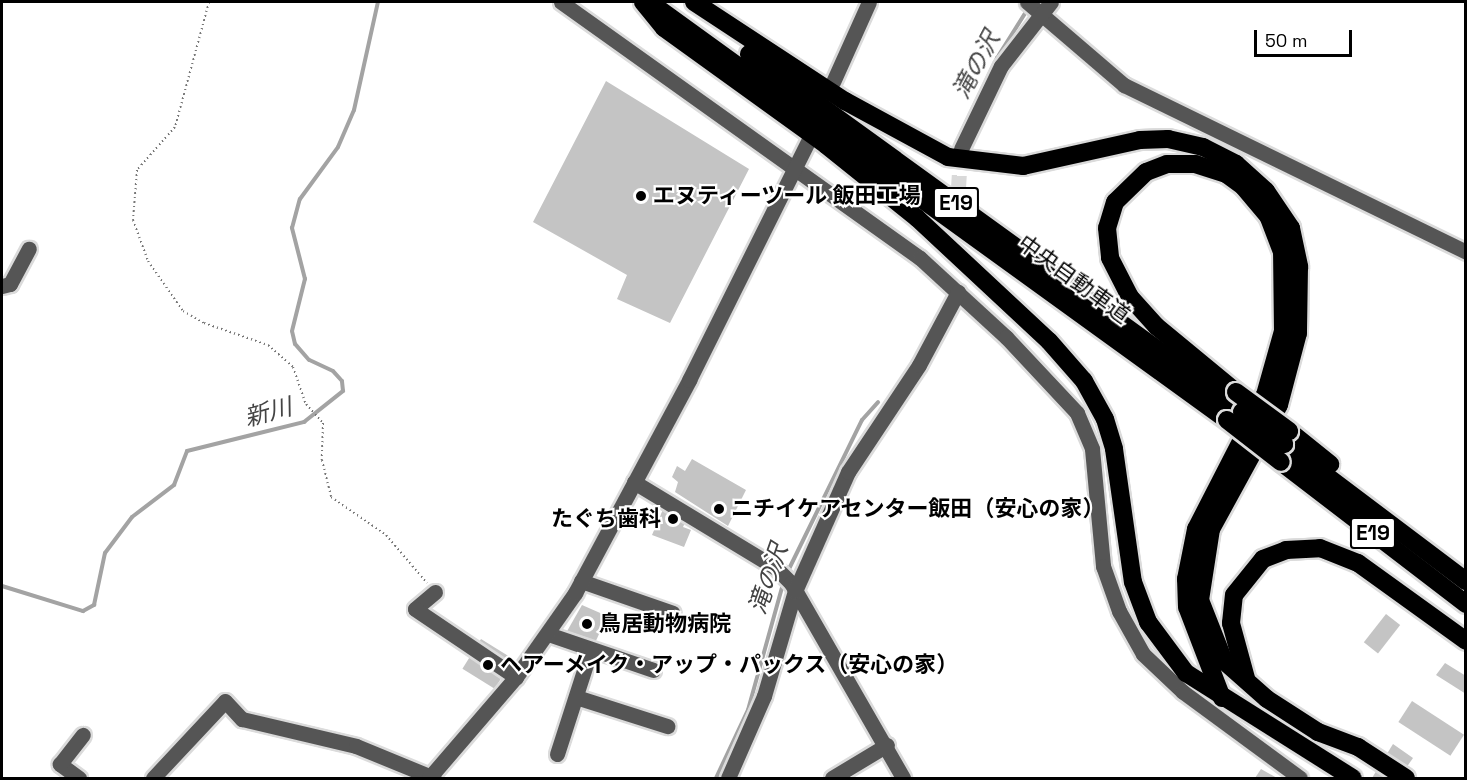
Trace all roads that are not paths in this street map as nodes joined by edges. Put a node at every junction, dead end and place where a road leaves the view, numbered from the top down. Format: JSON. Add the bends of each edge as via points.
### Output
{"nodes":[{"id":1,"x":561,"y":2,"type":"edge"},
{"id":2,"x":643,"y":2,"type":"edge"},
{"id":3,"x":648,"y":2,"type":"edge"},
{"id":4,"x":678,"y":2,"type":"edge"},
{"id":5,"x":694,"y":2,"type":"edge"},
{"id":6,"x":869,"y":2,"type":"edge"},
{"id":7,"x":1039,"y":5,"type":"edge"},
{"id":8,"x":833,"y":82,"type":"dead end"},
{"id":9,"x":808,"y":141,"type":"dead end"},
{"id":10,"x":961,"y":149,"type":"tunnel mouth"},
{"id":11,"x":797,"y":166,"type":"junction"},
{"id":12,"x":29,"y":249,"type":"dead end"},
{"id":13,"x":1466,"y":252,"type":"edge"},
{"id":14,"x":954,"y":259,"type":"tunnel mouth"},
{"id":15,"x":2,"y":286,"type":"edge"},
{"id":16,"x":955,"y":288,"type":"junction"},
{"id":17,"x":1232,"y":406,"type":"junction"},
{"id":18,"x":634,"y":482,"type":"junction"},
{"id":19,"x":581,"y":581,"type":"junction"},
{"id":20,"x":1466,"y":581,"type":"edge"},
{"id":21,"x":793,"y":587,"type":"junction"},
{"id":22,"x":435,"y":592,"type":"road end"},
{"id":23,"x":1466,"y":604,"type":"edge"},
{"id":24,"x":673,"y":613,"type":"dead end"},
{"id":25,"x":548,"y":634,"type":"junction"},
{"id":26,"x":1466,"y":641,"type":"edge"},
{"id":27,"x":591,"y":649,"type":"junction"},
{"id":28,"x":653,"y":670,"type":"dead end"},
{"id":29,"x":516,"y":677,"type":"junction"},
{"id":30,"x":1246,"y":679,"type":"junction"},
{"id":31,"x":576,"y":698,"type":"junction"},
{"id":32,"x":1222,"y":698,"type":"junction"},
{"id":33,"x":667,"y":726,"type":"dead end"},
{"id":34,"x":83,"y":735,"type":"dead end"},
{"id":35,"x":886,"y":746,"type":"junction"},
{"id":36,"x":558,"y":754,"type":"dead end"},
{"id":37,"x":79,"y":778,"type":"edge"},
{"id":38,"x":153,"y":778,"type":"edge"},
{"id":39,"x":431,"y":778,"type":"edge"},
{"id":40,"x":728,"y":778,"type":"edge"},
{"id":41,"x":832,"y":778,"type":"edge"},
{"id":42,"x":903,"y":778,"type":"edge"},
{"id":43,"x":1300,"y":778,"type":"edge"},
{"id":44,"x":1353,"y":778,"type":"edge"},
{"id":45,"x":1406,"y":778,"type":"edge"}],
"edges":[{"from":1,"to":11,"type":"street"},
{"from":2,"to":32,"type":"highway","via":[[664,28],[826,145],[917,218],[1020,310],[1084,381],[1105,419],[1114,450],[1133,582],[1148,622],[1186,672]]},
{"from":3,"to":17,"type":"highway","name":"中央自動車道","number":"E19"},
{"from":4,"to":17,"type":"highway","name":"中央自動車道","number":"E19"},
{"from":5,"to":30,"type":"highway","via":[[845,101],[948,157],[1023,166],[1140,140],[1168,139],[1203,147],[1236,164],[1266,190],[1291,228],[1299,267],[1298,333],[1279,405],[1222,504],[1200,577],[1206,621],[1224,661]]},
{"from":6,"to":8,"type":"street"},
{"from":7,"to":10,"type":"street","via":[[1001,66]]},
{"from":7,"to":13,"type":"street","via":[[1124,85]]},
{"from":9,"to":11,"type":"street"},
{"from":11,"to":16,"type":"street"},
{"from":11,"to":18,"type":"street"},
{"from":12,"to":15,"type":"street","via":[[9,284]]},
{"from":14,"to":16,"type":"street"},
{"from":16,"to":21,"type":"street","via":[[919,365],[848,472]]},
{"from":16,"to":43,"type":"street","via":[[1077,413],[1092,450],[1103,566],[1119,611],[1143,654],[1183,692]]},
{"from":17,"to":20,"type":"highway","bridge":true,"via":[[1286,438],[1419,532],[1433,555]]},
{"from":17,"to":23,"type":"highway","name":"中央自動車道","number":"E19","bridge":true,"via":[[1281,462]]},
{"from":17,"to":32,"type":"highway","via":[[1130,297],[1110,258],[1107,228],[1115,202],[1146,172],[1167,165],[1196,164],[1226,174],[1244,187],[1268,216],[1282,252],[1283,331],[1266,395],[1196,529],[1186,579],[1187,607]]},
{"from":18,"to":19,"type":"street"},
{"from":18,"to":21,"type":"street","via":[[780,571]]},
{"from":19,"to":24,"type":"street"},
{"from":19,"to":25,"type":"street"},
{"from":21,"to":35,"type":"street"},
{"from":21,"to":40,"type":"street","via":[[764,696]]},
{"from":22,"to":29,"type":"street","via":[[415,609]]},
{"from":25,"to":27,"type":"street"},
{"from":25,"to":29,"type":"street"},
{"from":26,"to":30,"type":"highway","via":[[1358,563],[1320,548],[1286,550],[1263,559],[1234,596],[1232,623]]},
{"from":27,"to":28,"type":"street"},
{"from":27,"to":31,"type":"street"},
{"from":29,"to":39,"type":"street"},
{"from":30,"to":45,"type":"highway","via":[[1318,732],[1358,747]]},
{"from":31,"to":33,"type":"street"},
{"from":31,"to":36,"type":"street"},
{"from":32,"to":44,"type":"highway"},
{"from":34,"to":37,"type":"street","via":[[60,764]]},
{"from":35,"to":41,"type":"street"},
{"from":35,"to":42,"type":"street"},
{"from":38,"to":39,"type":"street","via":[[225,701],[242,719],[356,746]]}]}
